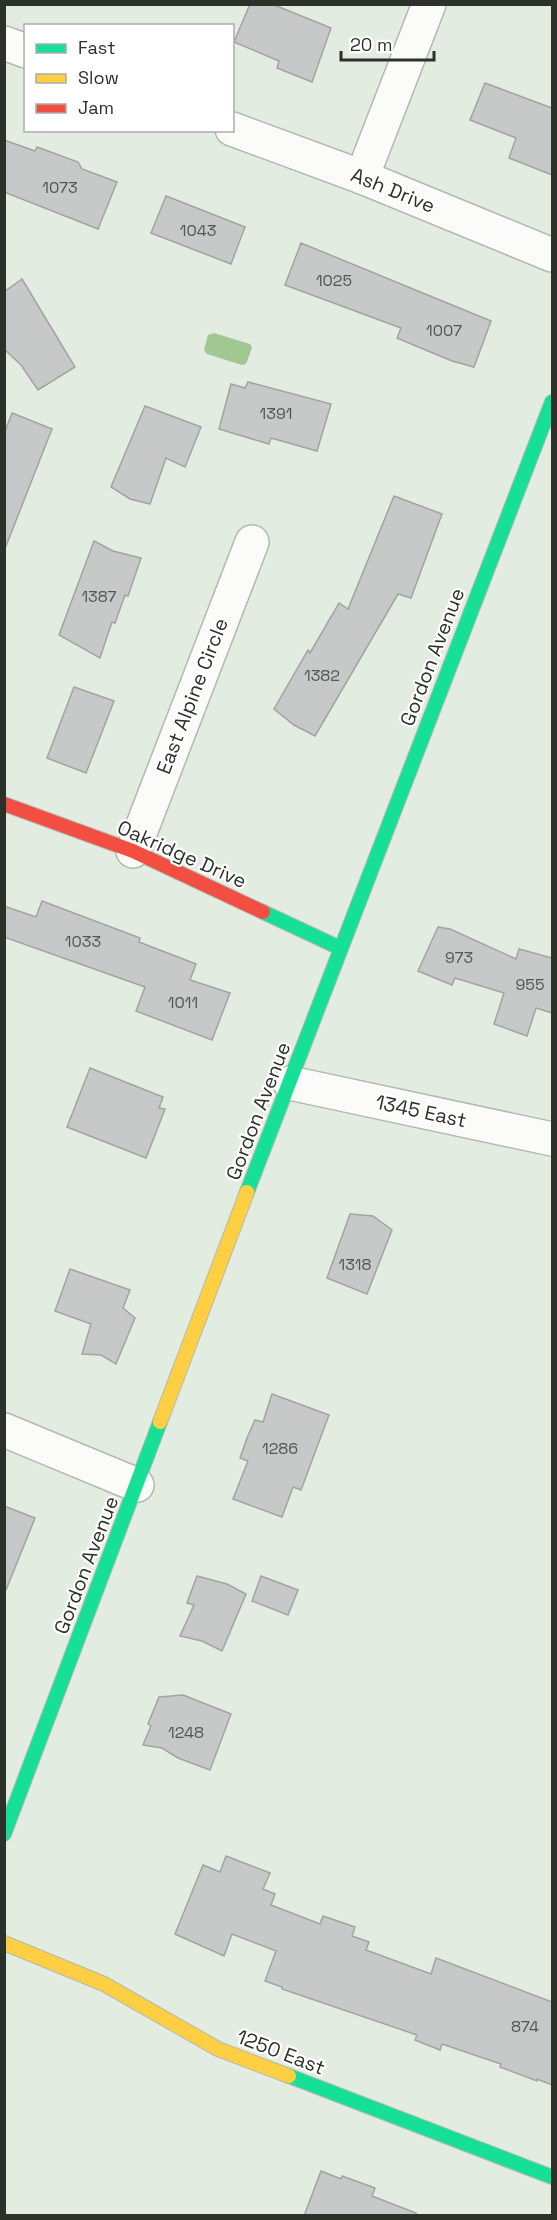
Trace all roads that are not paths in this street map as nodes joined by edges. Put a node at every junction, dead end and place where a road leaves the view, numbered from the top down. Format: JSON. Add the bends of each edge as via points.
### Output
{"nodes":[{"id":1,"x":429,"y":4,"type":"edge"},
{"id":2,"x":4,"y":43,"type":"edge"},
{"id":3,"x":24,"y":50,"type":"edge"},
{"id":4,"x":234,"y":130,"type":"edge"},
{"id":5,"x":362,"y":177,"type":"junction"},
{"id":6,"x":552,"y":255,"type":"edge"},
{"id":7,"x":552,"y":402,"type":"edge"},
{"id":8,"x":252,"y":542,"type":"dead end"},
{"id":9,"x":4,"y":804,"type":"edge"},
{"id":10,"x":133,"y":851,"type":"junction"},
{"id":11,"x":340,"y":948,"type":"junction"},
{"id":12,"x":290,"y":1083,"type":"junction"},
{"id":13,"x":552,"y":1139,"type":"edge"},
{"id":14,"x":4,"y":1430,"type":"edge"},
{"id":15,"x":137,"y":1485,"type":"junction"},
{"id":16,"x":4,"y":1834,"type":"edge"},
{"id":17,"x":4,"y":1943,"type":"edge"},
{"id":18,"x":552,"y":2177,"type":"edge"}],
"edges":[{"from":1,"to":5,"type":"street"},
{"from":2,"to":3,"type":"street"},
{"from":4,"to":5,"type":"street","name":"Ash Drive"},
{"from":5,"to":6,"type":"street","name":"Ash Drive"},
{"from":7,"to":11,"type":"main road","name":"Gordon Avenue"},
{"from":8,"to":10,"type":"street","name":"East Alpine Circle"},
{"from":9,"to":10,"type":"main road","name":"Oakridge Drive"},
{"from":10,"to":11,"type":"main road","name":"Oakridge Drive"},
{"from":11,"to":12,"type":"main road","name":"Gordon Avenue"},
{"from":12,"to":13,"type":"street","name":"1345 East"},
{"from":12,"to":15,"type":"main road","name":"Gordon Avenue"},
{"from":14,"to":15,"type":"street"},
{"from":15,"to":16,"type":"main road","name":"Gordon Avenue"},
{"from":17,"to":18,"type":"main road","name":"1250 East","via":[[104,1984],[218,2049]]}]}
